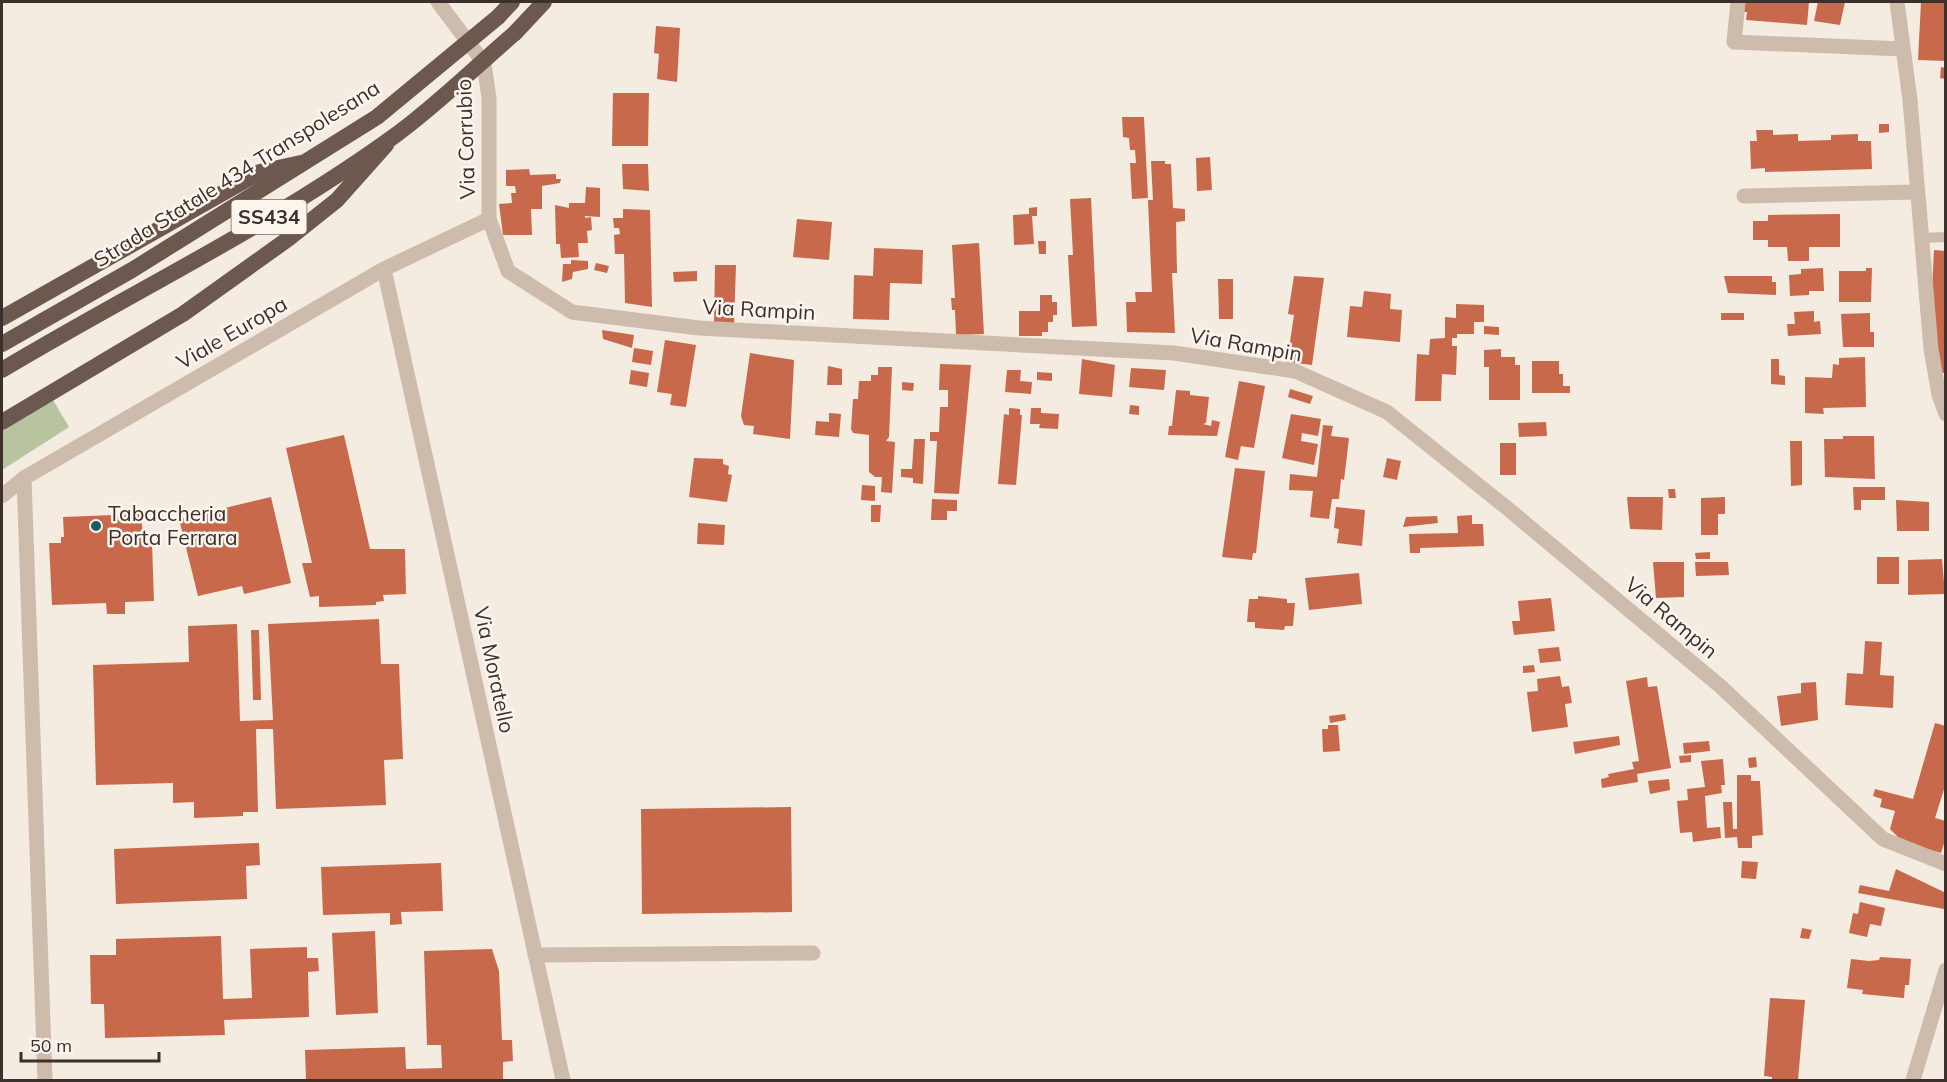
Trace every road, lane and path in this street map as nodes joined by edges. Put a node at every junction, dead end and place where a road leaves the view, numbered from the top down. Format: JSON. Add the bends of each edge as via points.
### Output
{"nodes":[{"id":1,"x":438,"y":2,"type":"edge"},
{"id":2,"x":512,"y":2,"type":"edge"},
{"id":3,"x":544,"y":2,"type":"edge"},
{"id":4,"x":1738,"y":2,"type":"edge"},
{"id":5,"x":1897,"y":2,"type":"edge"},
{"id":6,"x":1903,"y":49,"type":"junction"},
{"id":7,"x":394,"y":136,"type":"junction"},
{"id":8,"x":308,"y":161,"type":"junction"},
{"id":9,"x":1916,"y":192,"type":"junction"},
{"id":10,"x":1744,"y":196,"type":"dead end"},
{"id":11,"x":489,"y":219,"type":"junction"},
{"id":12,"x":1946,"y":237,"type":"edge"},
{"id":13,"x":1920,"y":238,"type":"junction"},
{"id":14,"x":384,"y":269,"type":"junction"},
{"id":15,"x":2,"y":318,"type":"edge"},
{"id":16,"x":2,"y":344,"type":"edge"},
{"id":17,"x":2,"y":370,"type":"edge"},
{"id":18,"x":1946,"y":414,"type":"edge"},
{"id":19,"x":2,"y":422,"type":"edge"},
{"id":20,"x":24,"y":478,"type":"junction"},
{"id":21,"x":2,"y":496,"type":"edge"},
{"id":22,"x":1946,"y":864,"type":"edge"},
{"id":23,"x":813,"y":953,"type":"dead end"},
{"id":24,"x":535,"y":955,"type":"junction"},
{"id":25,"x":1946,"y":970,"type":"edge"},
{"id":26,"x":45,"y":1080,"type":"edge"},
{"id":27,"x":563,"y":1080,"type":"edge"},
{"id":28,"x":1913,"y":1080,"type":"edge"}],
"edges":[{"from":1,"to":11,"type":"street","name":"Via Corrubio","via":[[484,63],[489,98]]},
{"from":2,"to":8,"type":"highway","name":"Strada Statale 434 Transpolesana","number":"SS434","bridge":true,"via":[[377,117]]},
{"from":3,"to":7,"type":"highway","number":"SS434","bridge":true,"via":[[515,33]]},
{"from":4,"to":6,"type":"street","via":[[1734,42]]},
{"from":5,"to":6,"type":"street"},
{"from":6,"to":9,"type":"street","via":[[1911,100]]},
{"from":7,"to":17,"type":"highway","number":"SS434","bridge":true,"via":[[289,206]]},
{"from":7,"to":19,"type":"highway","bridge":true,"via":[[337,200],[288,238],[183,314]]},
{"from":8,"to":15,"type":"highway","bridge":true,"via":[[260,172]]},
{"from":8,"to":16,"type":"highway","name":"Strada Statale 434 Transpolesana","number":"SS434","bridge":true,"via":[[132,270]]},
{"from":9,"to":10,"type":"street"},
{"from":9,"to":13,"type":"street"},
{"from":11,"to":14,"type":"street","name":"Viale Europa"},
{"from":11,"to":22,"type":"street","name":"Via Rampin","via":[[508,271],[572,312],[699,328],[1174,353],[1295,371],[1387,412],[1720,686],[1883,839]]},
{"from":12,"to":13,"type":"lane"},
{"from":13,"to":18,"type":"street","via":[[1931,349]]},
{"from":14,"to":20,"type":"street","name":"Viale Europa"},
{"from":14,"to":24,"type":"street","name":"Via Moratello"},
{"from":20,"to":21,"type":"street","name":"Viale Europa"},
{"from":20,"to":26,"type":"street"},
{"from":23,"to":24,"type":"street"},
{"from":24,"to":27,"type":"street","name":"Via Moratello"},
{"from":25,"to":28,"type":"street"}]}
